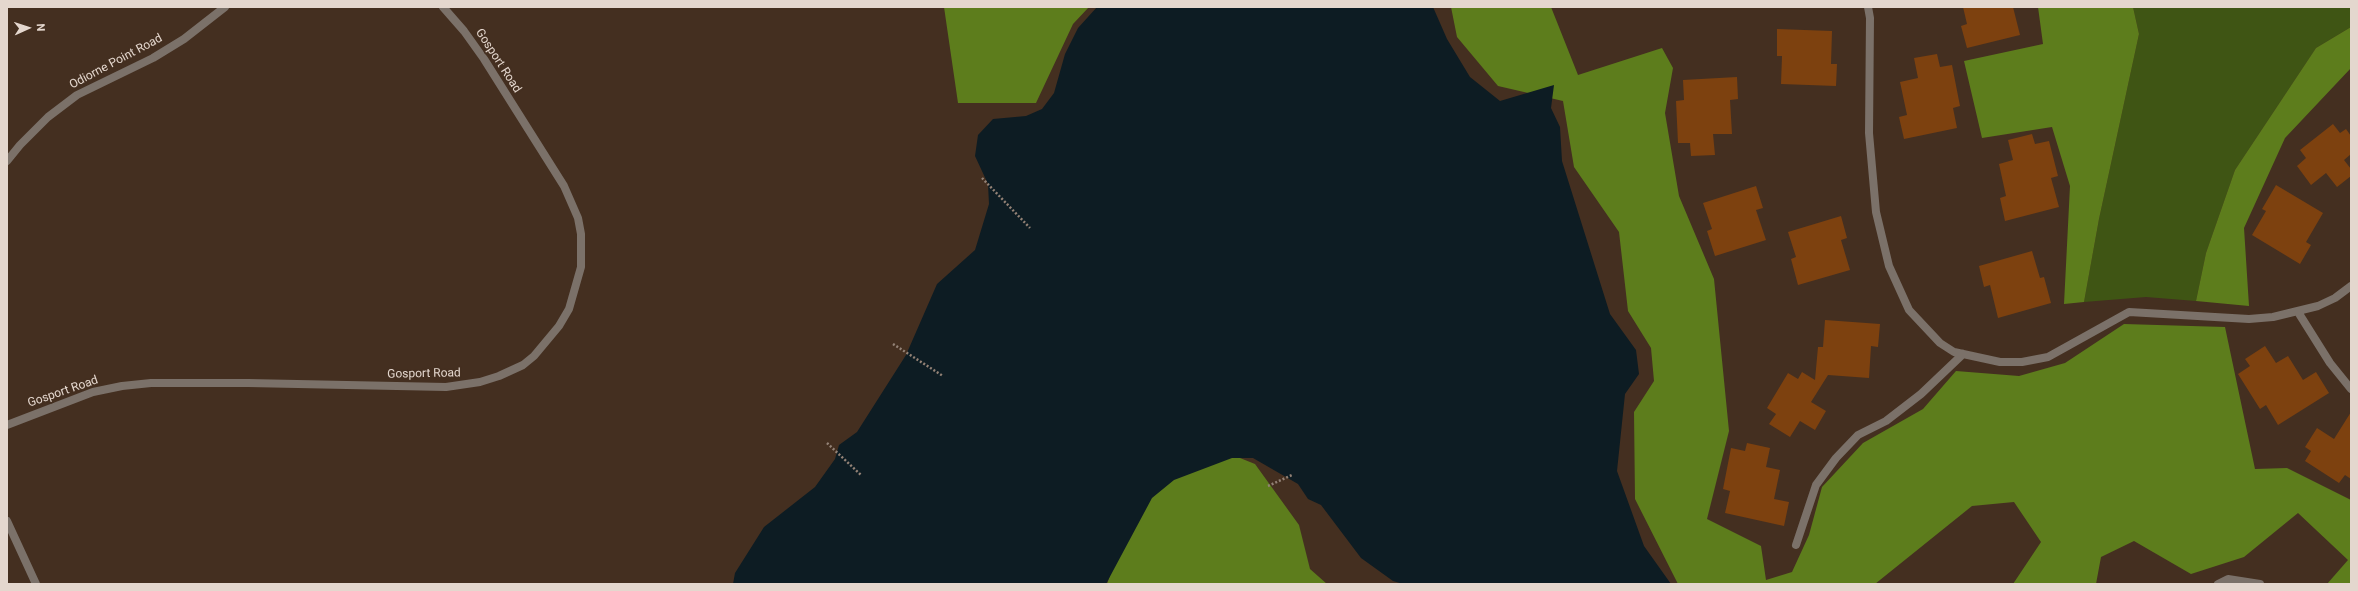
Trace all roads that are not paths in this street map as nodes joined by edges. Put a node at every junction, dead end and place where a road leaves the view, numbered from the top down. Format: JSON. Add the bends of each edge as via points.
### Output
{"nodes":[{"id":1,"x":224,"y":7,"type":"edge"},
{"id":2,"x":443,"y":7,"type":"edge"},
{"id":3,"x":1868,"y":7,"type":"edge"},
{"id":4,"x":7,"y":161,"type":"edge"},
{"id":5,"x":2351,"y":286,"type":"edge"},
{"id":6,"x":2298,"y":312,"type":"junction"},
{"id":7,"x":1963,"y":354,"type":"junction"},
{"id":8,"x":2351,"y":389,"type":"edge"},
{"id":9,"x":7,"y":425,"type":"edge"},
{"id":10,"x":7,"y":521,"type":"edge"},
{"id":11,"x":1796,"y":545,"type":"dead end"},
{"id":12,"x":36,"y":584,"type":"edge"},
{"id":13,"x":2218,"y":584,"type":"edge"},
{"id":14,"x":2260,"y":584,"type":"edge"}],
"edges":[{"from":1,"to":4,"type":"street","name":"Odiorne Point Road","via":[[184,39],[153,58],[77,95],[48,117],[20,144]]},
{"from":2,"to":9,"type":"street","name":"Gosport Road","via":[[464,31],[488,66],[564,186],[578,218],[581,234],[581,267],[569,309],[559,326],[534,356],[523,365],[499,376],[446,388],[248,383],[151,383],[122,386],[86,394]]},
{"from":3,"to":7,"type":"street","via":[[1870,133],[1876,212],[1889,266],[1909,310],[1940,343],[1954,352]]},
{"from":5,"to":6,"type":"street","via":[[2335,298]]},
{"from":6,"to":7,"type":"street","via":[[2249,319],[2129,312],[2048,357],[2022,362],[2000,362]]},
{"from":6,"to":8,"type":"street","via":[[2330,363]]},
{"from":7,"to":11,"type":"street","via":[[1921,394],[1886,421],[1858,435],[1836,458],[1816,485]]},
{"from":10,"to":12,"type":"street"},
{"from":13,"to":14,"type":"street","via":[[2228,579]]}]}
